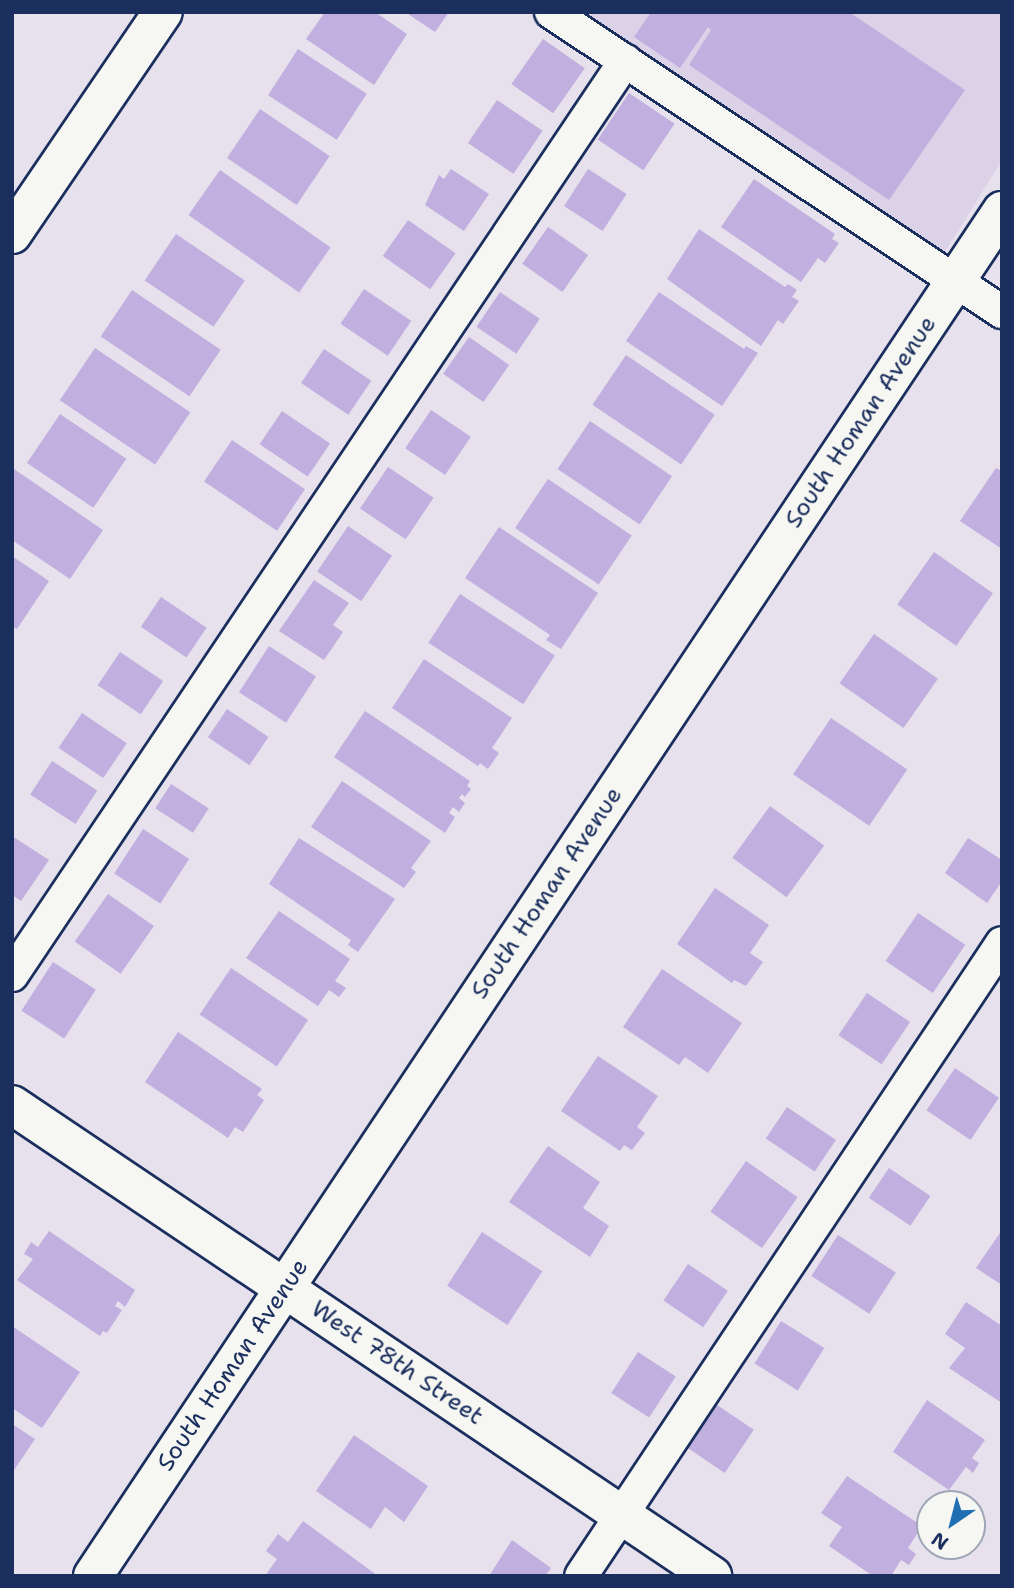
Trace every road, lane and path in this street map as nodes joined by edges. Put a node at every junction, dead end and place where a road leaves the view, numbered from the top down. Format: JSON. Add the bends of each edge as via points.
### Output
{"nodes":[{"id":1,"x":163,"y":12,"type":"edge"},
{"id":2,"x":551,"y":12,"type":"edge"},
{"id":3,"x":625,"y":61,"type":"junction"},
{"id":4,"x":1002,"y":211,"type":"edge"},
{"id":5,"x":12,"y":234,"type":"edge"},
{"id":6,"x":955,"y":281,"type":"junction"},
{"id":7,"x":1002,"y":312,"type":"edge"},
{"id":8,"x":1002,"y":943,"type":"edge"},
{"id":9,"x":12,"y":975,"type":"edge"},
{"id":10,"x":12,"y":1105,"type":"edge"},
{"id":11,"x":284,"y":1287,"type":"junction"},
{"id":12,"x":621,"y":1515,"type":"junction"},
{"id":13,"x":93,"y":1576,"type":"edge"},
{"id":14,"x":581,"y":1576,"type":"edge"},
{"id":15,"x":712,"y":1576,"type":"edge"}],
"edges":[{"from":1,"to":5,"type":"street"},
{"from":2,"to":3,"type":"lane"},
{"from":3,"to":6,"type":"lane"},
{"from":3,"to":9,"type":"lane"},
{"from":4,"to":6,"type":"street","name":"South Homan Avenue"},
{"from":6,"to":7,"type":"lane"},
{"from":6,"to":11,"type":"street","name":"South Homan Avenue"},
{"from":8,"to":12,"type":"lane"},
{"from":10,"to":11,"type":"street","name":"West 78th Street"},
{"from":11,"to":12,"type":"street","name":"West 78th Street"},
{"from":11,"to":13,"type":"street","name":"South Homan Avenue"},
{"from":12,"to":14,"type":"lane"},
{"from":12,"to":15,"type":"street","name":"West 78th Street"}]}
